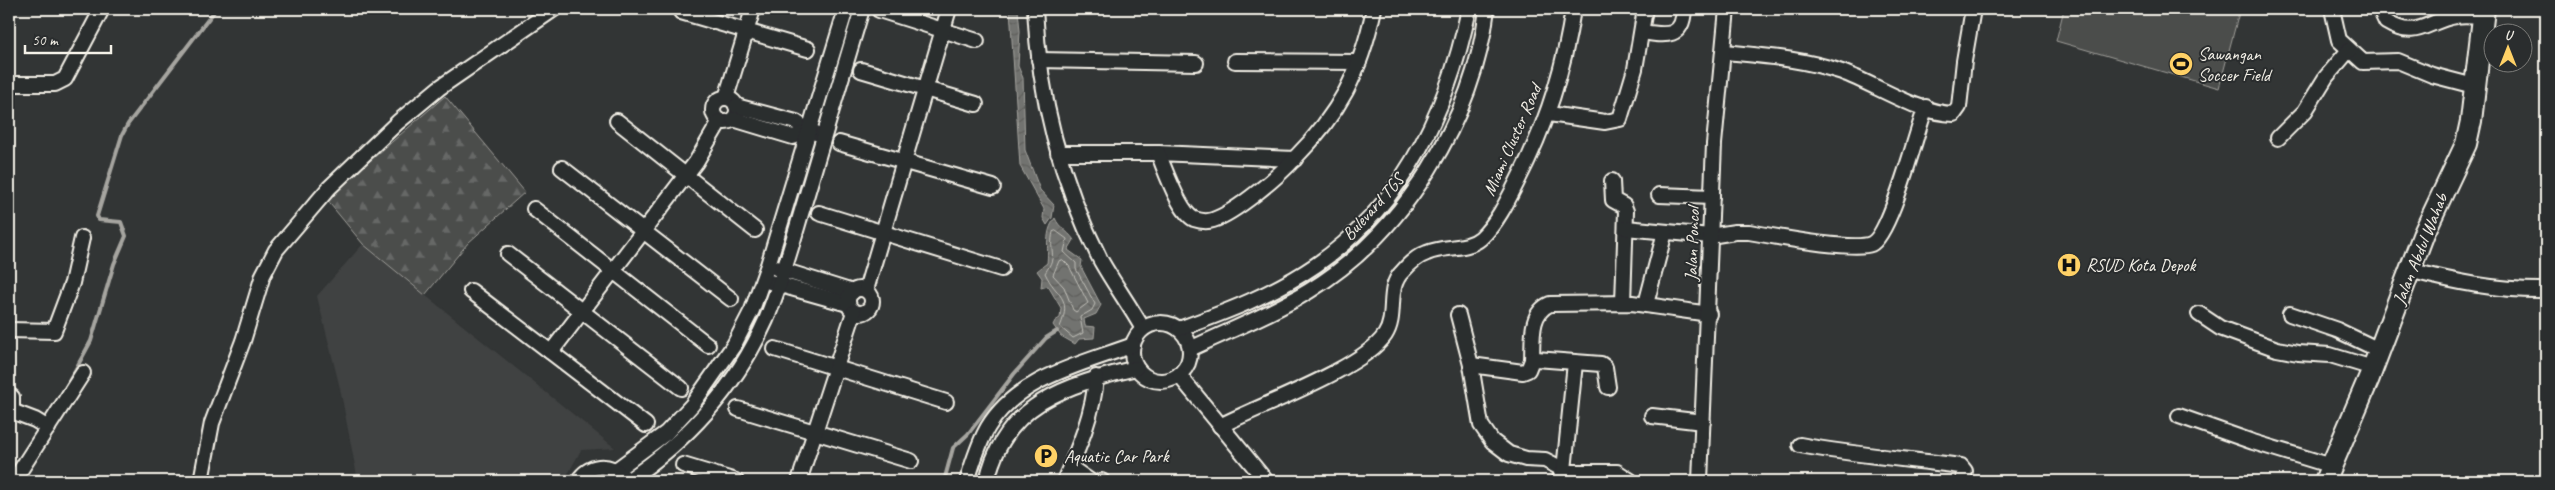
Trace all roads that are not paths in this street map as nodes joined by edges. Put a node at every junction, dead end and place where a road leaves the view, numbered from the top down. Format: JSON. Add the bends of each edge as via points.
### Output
{"nodes":[{"id":1,"x":102,"y":9,"type":"edge"},
{"id":2,"x":554,"y":9,"type":"edge"},
{"id":3,"x":753,"y":9,"type":"edge"},
{"id":4,"x":846,"y":9,"type":"edge"},
{"id":5,"x":862,"y":9,"type":"edge"},
{"id":6,"x":949,"y":9,"type":"edge"},
{"id":7,"x":1035,"y":9,"type":"edge"},
{"id":8,"x":1374,"y":9,"type":"edge"},
{"id":9,"x":1469,"y":9,"type":"edge"},
{"id":10,"x":1487,"y":9,"type":"edge"},
{"id":11,"x":1573,"y":9,"type":"edge"},
{"id":12,"x":1645,"y":9,"type":"edge"},
{"id":13,"x":1684,"y":9,"type":"edge"},
{"id":14,"x":1727,"y":9,"type":"edge"},
{"id":15,"x":1973,"y":9,"type":"edge"},
{"id":16,"x":2332,"y":9,"type":"edge"},
{"id":17,"x":2380,"y":9,"type":"edge"},
{"id":18,"x":879,"y":10,"type":"dead end"},
{"id":19,"x":681,"y":12,"type":"dead end"},
{"id":20,"x":2484,"y":13,"type":"edge"},
{"id":21,"x":943,"y":30,"type":"junction"},
{"id":22,"x":746,"y":31,"type":"junction"},
{"id":23,"x":1642,"y":32,"type":"junction"},
{"id":24,"x":977,"y":40,"type":"dead end"},
{"id":25,"x":808,"y":48,"type":"dead end"},
{"id":26,"x":2349,"y":50,"type":"junction"},
{"id":27,"x":1725,"y":52,"type":"junction"},
{"id":28,"x":1039,"y":60,"type":"junction"},
{"id":29,"x":1235,"y":61,"type":"dead end"},
{"id":30,"x":1359,"y":62,"type":"junction"},
{"id":31,"x":1196,"y":63,"type":"dead end"},
{"id":32,"x":861,"y":70,"type":"dead end"},
{"id":33,"x":9,"y":84,"type":"edge"},
{"id":34,"x":2474,"y":86,"type":"junction"},
{"id":35,"x":925,"y":89,"type":"junction"},
{"id":36,"x":976,"y":104,"type":"dead end"},
{"id":37,"x":1926,"y":107,"type":"junction"},
{"id":38,"x":729,"y":111,"type":"junction"},
{"id":39,"x":1549,"y":114,"type":"junction"},
{"id":40,"x":617,"y":121,"type":"dead end"},
{"id":41,"x":809,"y":131,"type":"junction"},
{"id":42,"x":824,"y":135,"type":"junction"},
{"id":43,"x":2278,"y":138,"type":"dead end"},
{"id":44,"x":840,"y":143,"type":"dead end"},
{"id":45,"x":1058,"y":153,"type":"junction"},
{"id":46,"x":1158,"y":153,"type":"junction"},
{"id":47,"x":1294,"y":159,"type":"junction"},
{"id":48,"x":904,"y":161,"type":"junction"},
{"id":49,"x":562,"y":168,"type":"dead end"},
{"id":50,"x":686,"y":176,"type":"junction"},
{"id":51,"x":1612,"y":181,"type":"dead end"},
{"id":52,"x":994,"y":187,"type":"dead end"},
{"id":53,"x":1659,"y":194,"type":"dead end"},
{"id":54,"x":1712,"y":197,"type":"junction"},
{"id":55,"x":534,"y":209,"type":"dead end"},
{"id":56,"x":819,"y":213,"type":"dead end"},
{"id":57,"x":1626,"y":228,"type":"junction"},
{"id":58,"x":755,"y":230,"type":"dead end"},
{"id":59,"x":644,"y":231,"type":"junction"},
{"id":60,"x":1665,"y":232,"type":"junction"},
{"id":61,"x":883,"y":233,"type":"junction"},
{"id":62,"x":1710,"y":236,"type":"junction"},
{"id":63,"x":82,"y":238,"type":"dead end"},
{"id":64,"x":508,"y":254,"type":"dead end"},
{"id":65,"x":768,"y":265,"type":"junction"},
{"id":66,"x":1001,"y":269,"type":"dead end"},
{"id":67,"x":2409,"y":270,"type":"junction"},
{"id":68,"x":613,"y":271,"type":"junction"},
{"id":69,"x":783,"y":271,"type":"junction"},
{"id":70,"x":763,"y":280,"type":"junction"},
{"id":71,"x":778,"y":285,"type":"junction"},
{"id":72,"x":2546,"y":290,"type":"edge"},
{"id":73,"x":470,"y":291,"type":"dead end"},
{"id":74,"x":731,"y":299,"type":"dead end"},
{"id":75,"x":855,"y":299,"type":"junction"},
{"id":76,"x":1623,"y":303,"type":"junction"},
{"id":77,"x":1646,"y":304,"type":"junction"},
{"id":78,"x":582,"y":311,"type":"junction"},
{"id":79,"x":1709,"y":314,"type":"junction"},
{"id":80,"x":2199,"y":314,"type":"dead end"},
{"id":81,"x":2290,"y":314,"type":"dead end"},
{"id":82,"x":1458,"y":315,"type":"dead end"},
{"id":83,"x":1143,"y":329,"type":"junction"},
{"id":84,"x":9,"y":330,"type":"edge"},
{"id":85,"x":1179,"y":330,"type":"junction"},
{"id":86,"x":1133,"y":345,"type":"junction"},
{"id":87,"x":708,"y":346,"type":"dead end"},
{"id":88,"x":775,"y":349,"type":"dead end"},
{"id":89,"x":1190,"y":349,"type":"junction"},
{"id":90,"x":551,"y":352,"type":"junction"},
{"id":91,"x":2376,"y":359,"type":"junction"},
{"id":92,"x":1532,"y":360,"type":"junction"},
{"id":93,"x":1575,"y":363,"type":"junction"},
{"id":94,"x":1471,"y":365,"type":"junction"},
{"id":95,"x":834,"y":367,"type":"junction"},
{"id":96,"x":1136,"y":368,"type":"junction"},
{"id":97,"x":83,"y":374,"type":"dead end"},
{"id":98,"x":1179,"y":375,"type":"junction"},
{"id":99,"x":1096,"y":378,"type":"junction"},
{"id":100,"x":1608,"y":387,"type":"dead end"},
{"id":101,"x":681,"y":388,"type":"dead end"},
{"id":102,"x":9,"y":395,"type":"edge"},
{"id":103,"x":946,"y":402,"type":"dead end"},
{"id":104,"x":738,"y":409,"type":"dead end"},
{"id":105,"x":1652,"y":416,"type":"dead end"},
{"id":106,"x":2179,"y":416,"type":"dead end"},
{"id":107,"x":1704,"y":422,"type":"junction"},
{"id":108,"x":45,"y":425,"type":"junction"},
{"id":109,"x":646,"y":425,"type":"dead end"},
{"id":110,"x":1220,"y":426,"type":"junction"},
{"id":111,"x":814,"y":432,"type":"junction"},
{"id":112,"x":1800,"y":445,"type":"dead end"},
{"id":113,"x":910,"y":461,"type":"dead end"},
{"id":114,"x":683,"y":465,"type":"dead end"},
{"id":115,"x":1070,"y":467,"type":"junction"},
{"id":116,"x":616,"y":470,"type":"junction"},
{"id":117,"x":2329,"y":474,"type":"edge"},
{"id":118,"x":1561,"y":476,"type":"edge"},
{"id":119,"x":20,"y":481,"type":"edge"},
{"id":120,"x":201,"y":481,"type":"edge"},
{"id":121,"x":578,"y":481,"type":"edge"},
{"id":122,"x":627,"y":481,"type":"edge"},
{"id":123,"x":736,"y":481,"type":"edge"},
{"id":124,"x":799,"y":481,"type":"edge"},
{"id":125,"x":968,"y":481,"type":"edge"},
{"id":126,"x":987,"y":481,"type":"edge"},
{"id":127,"x":1064,"y":481,"type":"edge"},
{"id":128,"x":1090,"y":481,"type":"edge"},
{"id":129,"x":1266,"y":481,"type":"edge"},
{"id":130,"x":1631,"y":481,"type":"edge"},
{"id":131,"x":1700,"y":481,"type":"edge"},
{"id":132,"x":1963,"y":481,"type":"edge"}],
"edges":[{"from":1,"to":33,"type":"street","via":[[65,79],[48,84]]},
{"from":2,"to":120,"type":"street","via":[[446,83],[405,116],[329,188],[276,250],[263,275],[212,423]]},
{"from":3,"to":22,"type":"street"},
{"from":4,"to":41,"type":"street"},
{"from":5,"to":42,"type":"street"},
{"from":6,"to":21,"type":"street"},
{"from":7,"to":28,"type":"street"},
{"from":8,"to":30,"type":"street"},
{"from":9,"to":85,"type":"street","name":"Bulevard TGS","via":[[1457,60],[1436,117],[1412,166],[1375,213],[1316,266],[1249,302]]},
{"from":10,"to":89,"type":"street","name":"Bulevard TGS","via":[[1476,68],[1454,124],[1432,165],[1392,218],[1367,245],[1310,291]]},
{"from":11,"to":39,"type":"street","name":"Miami Cluster Road","via":[[1566,52]]},
{"from":12,"to":23,"type":"street"},
{"from":13,"to":23,"type":"street","via":[[1683,24],[1676,32]]},
{"from":14,"to":27,"type":"street","name":"Jalan Poncol"},
{"from":15,"to":37,"type":"street","via":[[1958,110],[1950,114]]},
{"from":16,"to":26,"type":"street","via":[[2339,40]]},
{"from":17,"to":20,"type":"street","via":[[2386,22],[2408,30],[2422,29],[2455,16]]},
{"from":18,"to":21,"type":"street"},
{"from":19,"to":22,"type":"street"},
{"from":20,"to":34,"type":"street","name":"Jalan Abdul Wahab"},
{"from":21,"to":24,"type":"street"},
{"from":21,"to":35,"type":"street"},
{"from":22,"to":25,"type":"street"},
{"from":22,"to":38,"type":"street"},
{"from":23,"to":39,"type":"street","via":[[1628,99],[1620,120],[1605,122]]},
{"from":26,"to":34,"type":"street","via":[[2363,62],[2398,61],[2432,75]]},
{"from":26,"to":43,"type":"street","via":[[2326,77],[2305,111]]},
{"from":27,"to":37,"type":"street","via":[[1827,67]]},
{"from":27,"to":54,"type":"street","name":"Jalan Poncol","via":[[1715,128]]},
{"from":28,"to":31,"type":"street"},
{"from":28,"to":45,"type":"street"},
{"from":29,"to":30,"type":"street"},
{"from":30,"to":47,"type":"street","via":[[1344,94]]},
{"from":32,"to":35,"type":"street"},
{"from":34,"to":67,"type":"street","name":"Jalan Abdul Wahab","via":[[2466,144]]},
{"from":35,"to":36,"type":"street"},
{"from":35,"to":48,"type":"street"},
{"from":37,"to":62,"type":"street","via":[[1896,203],[1883,232],[1871,244],[1836,245],[1735,232]]},
{"from":38,"to":41,"type":"street","via":[[796,122]]},
{"from":38,"to":50,"type":"street"},
{"from":39,"to":110,"type":"street","name":"Miami Cluster Road","via":[[1509,197],[1481,238],[1462,246],[1427,252],[1399,275],[1393,288],[1390,326],[1381,340],[1363,355],[1323,378]]},
{"from":40,"to":50,"type":"street"},
{"from":41,"to":42,"type":"street"},
{"from":41,"to":65,"type":"street"},
{"from":42,"to":69,"type":"street"},
{"from":44,"to":48,"type":"street"},
{"from":45,"to":46,"type":"street"},
{"from":45,"to":83,"type":"street","via":[[1089,234],[1109,275]]},
{"from":46,"to":47,"type":"street"},
{"from":46,"to":47,"type":"street","via":[[1186,213],[1200,221],[1212,220],[1238,205]]},
{"from":48,"to":52,"type":"street"},
{"from":48,"to":61,"type":"street"},
{"from":49,"to":59,"type":"street"},
{"from":50,"to":58,"type":"street"},
{"from":50,"to":59,"type":"street"},
{"from":51,"to":57,"type":"street","via":[[1612,200],[1625,208]]},
{"from":53,"to":54,"type":"street"},
{"from":54,"to":62,"type":"street","name":"Jalan Poncol"},
{"from":55,"to":68,"type":"street"},
{"from":56,"to":61,"type":"street"},
{"from":57,"to":60,"type":"street"},
{"from":57,"to":76,"type":"street"},
{"from":59,"to":68,"type":"street"},
{"from":59,"to":74,"type":"street"},
{"from":60,"to":62,"type":"street"},
{"from":60,"to":77,"type":"street"},
{"from":61,"to":66,"type":"street"},
{"from":61,"to":75,"type":"street"},
{"from":62,"to":79,"type":"street","name":"Jalan Poncol"},
{"from":63,"to":84,"type":"street","via":[[72,283],[54,331]]},
{"from":64,"to":78,"type":"street"},
{"from":65,"to":69,"type":"street"},
{"from":65,"to":70,"type":"street"},
{"from":67,"to":72,"type":"street","via":[[2468,285],[2521,291]]},
{"from":67,"to":91,"type":"street","name":"Jalan Abdul Wahab"},
{"from":68,"to":78,"type":"street"},
{"from":68,"to":87,"type":"street"},
{"from":69,"to":71,"type":"street"},
{"from":69,"to":75,"type":"street"},
{"from":70,"to":71,"type":"street"},
{"from":70,"to":116,"type":"street","via":[[752,310],[715,376],[666,433]]},
{"from":71,"to":75,"type":"street"},
{"from":71,"to":122,"type":"street","via":[[748,355],[724,392],[682,438]]},
{"from":73,"to":90,"type":"street"},
{"from":75,"to":95,"type":"street"},
{"from":76,"to":77,"type":"street"},
{"from":76,"to":92,"type":"street","via":[[1550,304],[1544,307],[1535,316]]},
{"from":77,"to":79,"type":"street"},
{"from":78,"to":90,"type":"street"},
{"from":78,"to":101,"type":"street"},
{"from":79,"to":107,"type":"street","name":"Jalan Poncol"},
{"from":80,"to":91,"type":"street","via":[[2226,330],[2277,349],[2298,354]]},
{"from":81,"to":91,"type":"street","via":[[2337,330]]},
{"from":82,"to":94,"type":"street"},
{"from":83,"to":85,"type":"street","via":[[1161,323]]},
{"from":83,"to":86,"type":"street"},
{"from":85,"to":89,"type":"street","via":[[1187,338]]},
{"from":86,"to":96,"type":"street","via":[[1132,358]]},
{"from":86,"to":125,"type":"street","via":[[1062,370],[1011,400],[989,425]]},
{"from":88,"to":95,"type":"street"},
{"from":89,"to":98,"type":"street","via":[[1190,359]]},
{"from":90,"to":109,"type":"street"},
{"from":91,"to":117,"type":"street","name":"Jalan Abdul Wahab"},
{"from":92,"to":93,"type":"street","via":[[1540,358]]},
{"from":92,"to":94,"type":"street","via":[[1528,370],[1522,372]]},
{"from":93,"to":100,"type":"street","via":[[1604,366]]},
{"from":93,"to":118,"type":"street"},
{"from":94,"to":118,"type":"street","via":[[1481,425],[1492,441],[1509,454],[1545,460]]},
{"from":95,"to":103,"type":"street"},
{"from":95,"to":111,"type":"street"},
{"from":96,"to":98,"type":"street","via":[[1151,380],[1170,380]]},
{"from":96,"to":99,"type":"street"},
{"from":97,"to":108,"type":"street"},
{"from":98,"to":110,"type":"street"},
{"from":99,"to":115,"type":"street","via":[[1089,413]]},
{"from":99,"to":126,"type":"street","via":[[1040,401],[1015,422],[993,460]]},
{"from":102,"to":108,"type":"street","via":[[14,412]]},
{"from":104,"to":111,"type":"street"},
{"from":105,"to":107,"type":"street"},
{"from":106,"to":117,"type":"street"},
{"from":107,"to":131,"type":"street","name":"Jalan Poncol"},
{"from":108,"to":119,"type":"street","via":[[18,474]]},
{"from":110,"to":129,"type":"street"},
{"from":111,"to":113,"type":"street"},
{"from":111,"to":124,"type":"street"},
{"from":112,"to":132,"type":"street","via":[[1872,457],[1961,466],[1965,471]]},
{"from":114,"to":123,"type":"street"},
{"from":115,"to":127,"type":"street"},
{"from":115,"to":128,"type":"street"},
{"from":116,"to":121,"type":"street","via":[[595,467]]},
{"from":116,"to":122,"type":"street"},
{"from":118,"to":130,"type":"street","via":[[1617,472]]}]}
